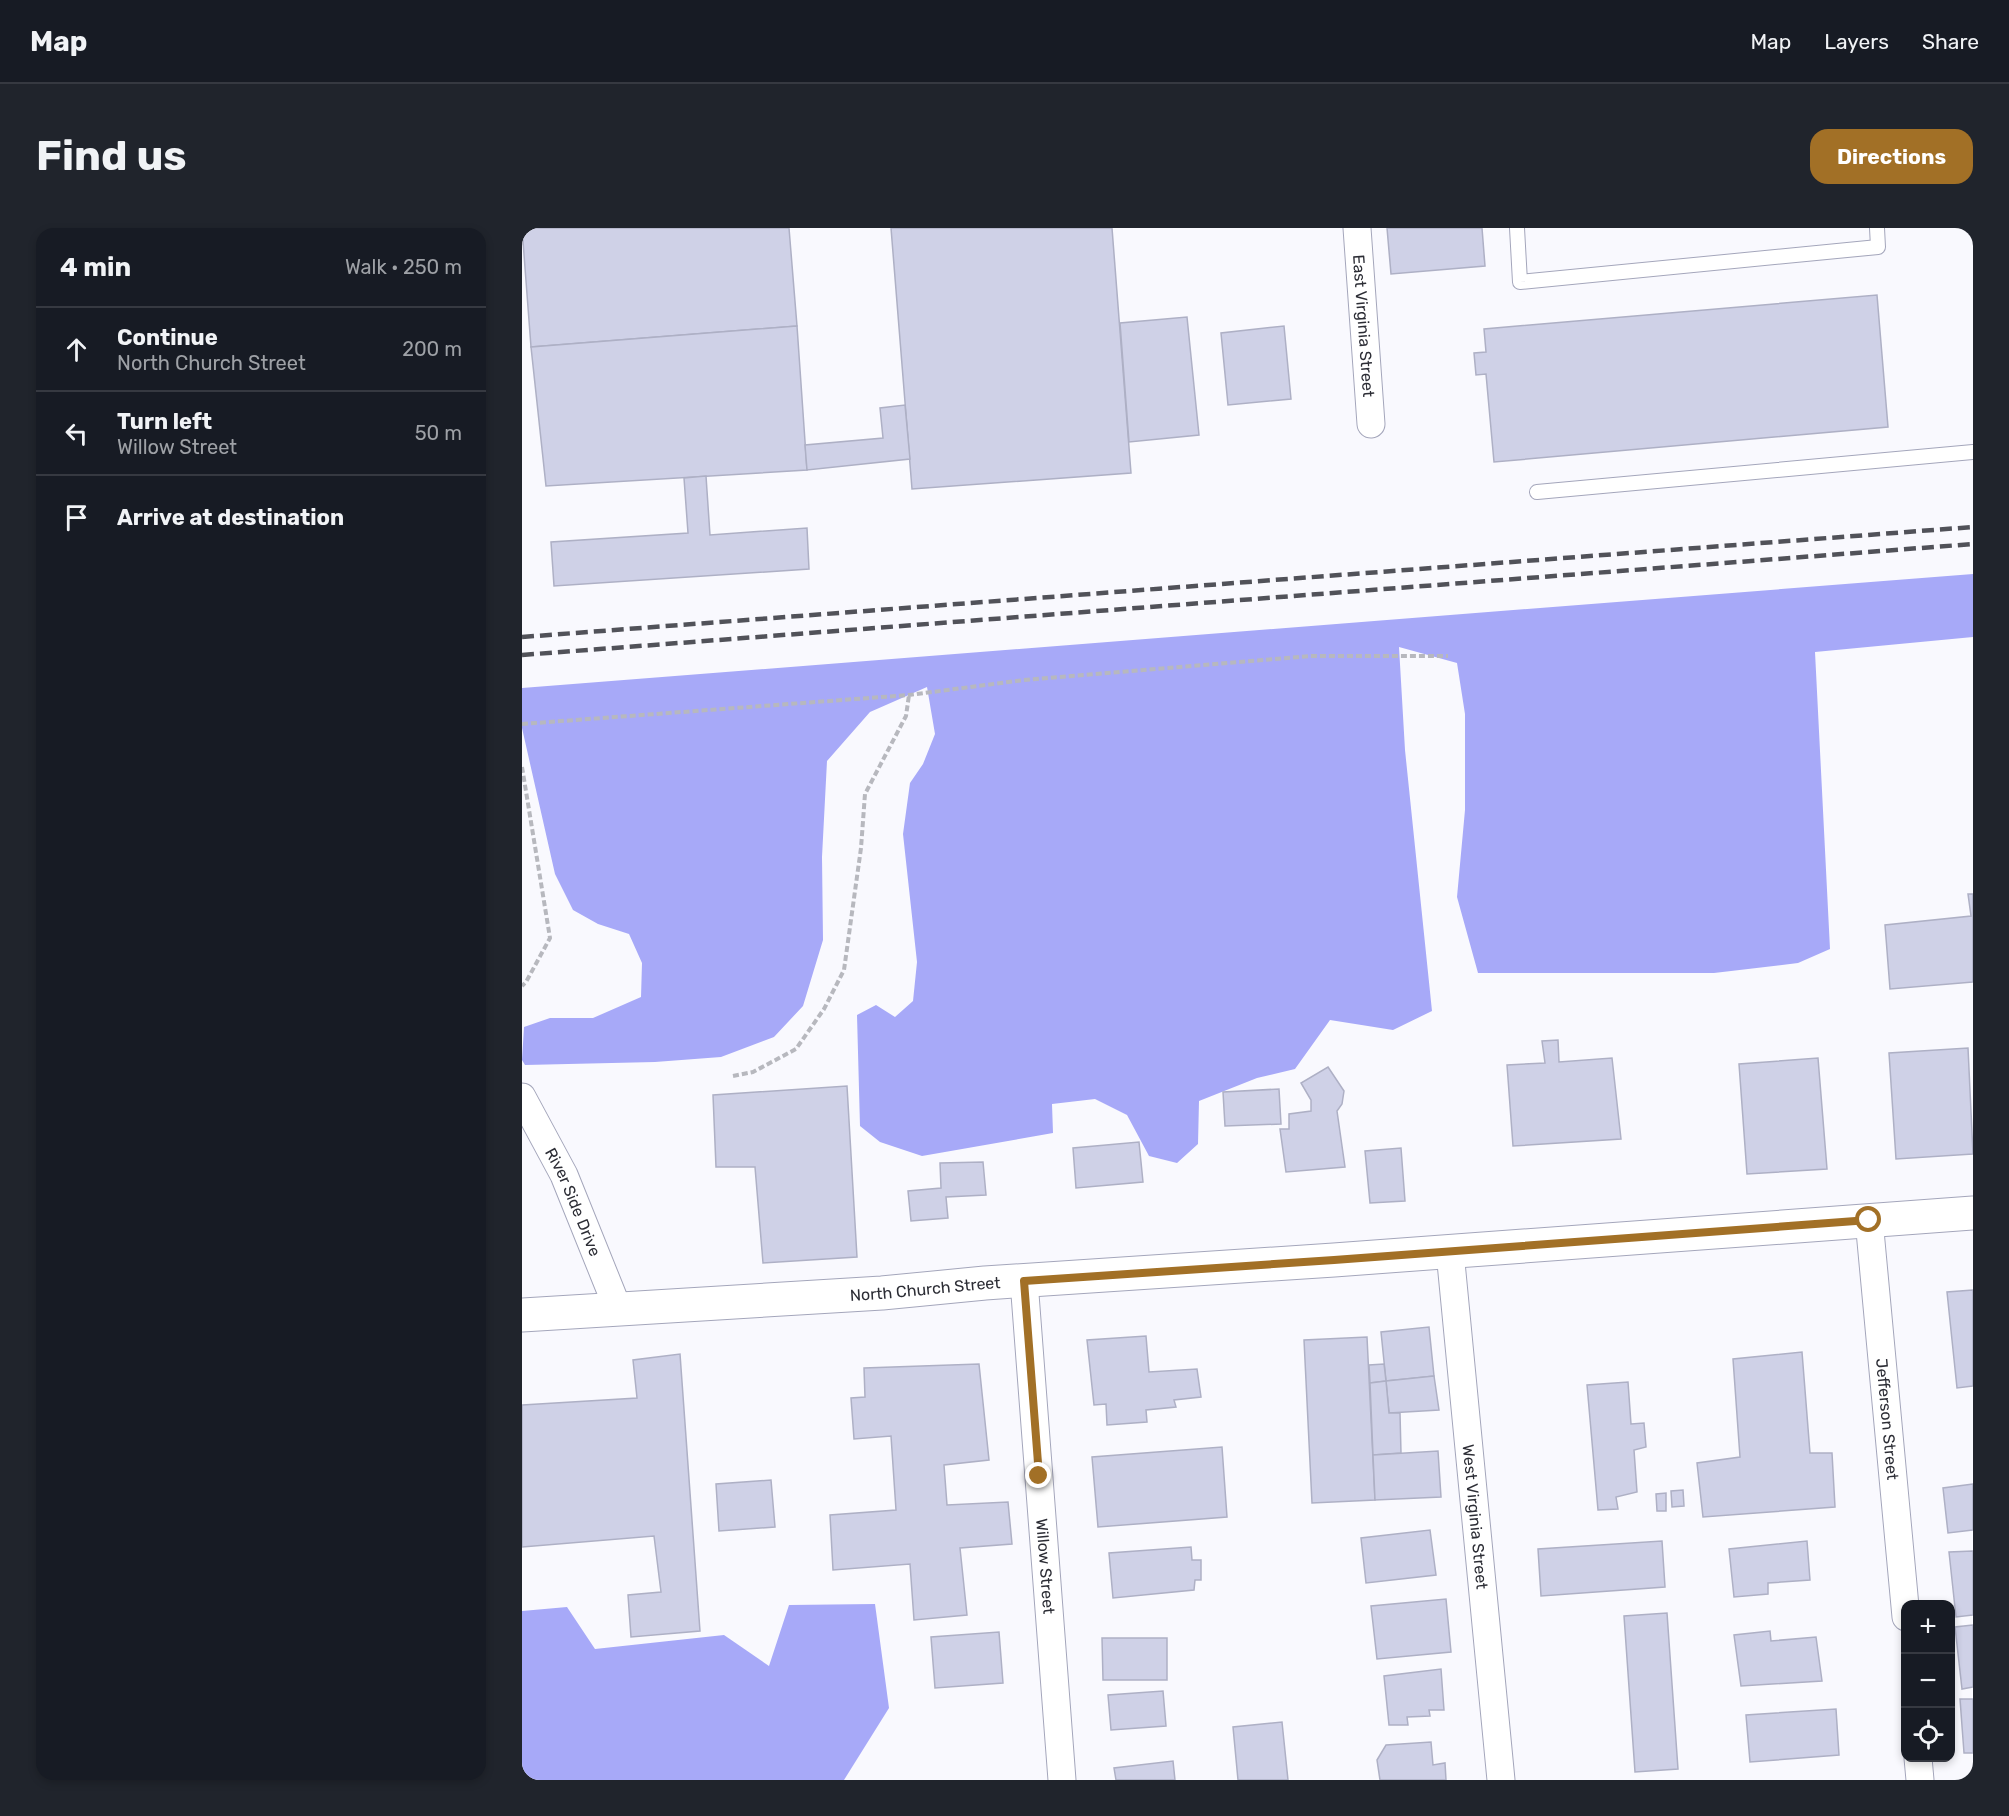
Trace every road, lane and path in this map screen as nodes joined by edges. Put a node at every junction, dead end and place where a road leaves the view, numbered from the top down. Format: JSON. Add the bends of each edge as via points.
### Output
{"nodes":[{"id":1,"x":1357,"y":228,"type":"edge"},
{"id":2,"x":1517,"y":228,"type":"edge"},
{"id":3,"x":1877,"y":228,"type":"edge"},
{"id":4,"x":1371,"y":424,"type":"dead end"},
{"id":5,"x":1973,"y":452,"type":"edge"},
{"id":6,"x":1537,"y":492,"type":"dead end"},
{"id":7,"x":1448,"y":656,"type":"dead end"},
{"id":8,"x":909,"y":695,"type":"junction"},
{"id":9,"x":522,"y":724,"type":"edge"},
{"id":10,"x":522,"y":767,"type":"edge"},
{"id":11,"x":522,"y":986,"type":"edge"},
{"id":12,"x":733,"y":1076,"type":"dead end"},
{"id":13,"x":522,"y":1097,"type":"edge"},
{"id":14,"x":1973,"y":1213,"type":"edge"},
{"id":15,"x":1869,"y":1220,"type":"junction"},
{"id":16,"x":1450,"y":1252,"type":"junction"},
{"id":17,"x":1024,"y":1281,"type":"junction"},
{"id":18,"x":618,"y":1309,"type":"junction"},
{"id":19,"x":522,"y":1316,"type":"edge"},
{"id":20,"x":1903,"y":1600,"type":"edge"},
{"id":21,"x":1918,"y":1762,"type":"edge"},
{"id":22,"x":1062,"y":1780,"type":"edge"},
{"id":23,"x":1501,"y":1780,"type":"edge"},
{"id":24,"x":1920,"y":1780,"type":"edge"}],
"edges":[{"from":1,"to":4,"type":"street","name":"East Virginia Street"},
{"from":2,"to":3,"type":"lane","via":[[1520,282],[1878,248]]},
{"from":5,"to":6,"type":"lane"},
{"from":7,"to":8,"type":"path","via":[[1310,656],[1024,680]]},
{"from":8,"to":9,"type":"path"},
{"from":8,"to":12,"type":"path","via":[[906,716],[866,794],[844,970],[824,1009],[796,1049],[753,1072]]},
{"from":10,"to":11,"type":"path","via":[[550,938]]},
{"from":13,"to":18,"type":"street","name":"River Side Drive","via":[[564,1175]]},
{"from":14,"to":15,"type":"main road","name":"North Church Street"},
{"from":15,"to":16,"type":"main road","name":"North Church Street"},
{"from":15,"to":20,"type":"street","name":"Jefferson Street"},
{"from":16,"to":17,"type":"main road","name":"North Church Street"},
{"from":16,"to":23,"type":"street","name":"West Virginia Street"},
{"from":17,"to":18,"type":"main road","name":"North Church Street"},
{"from":17,"to":22,"type":"street","name":"Willow Street"},
{"from":18,"to":19,"type":"main road","name":"North Church Street"},
{"from":21,"to":24,"type":"street"}]}
